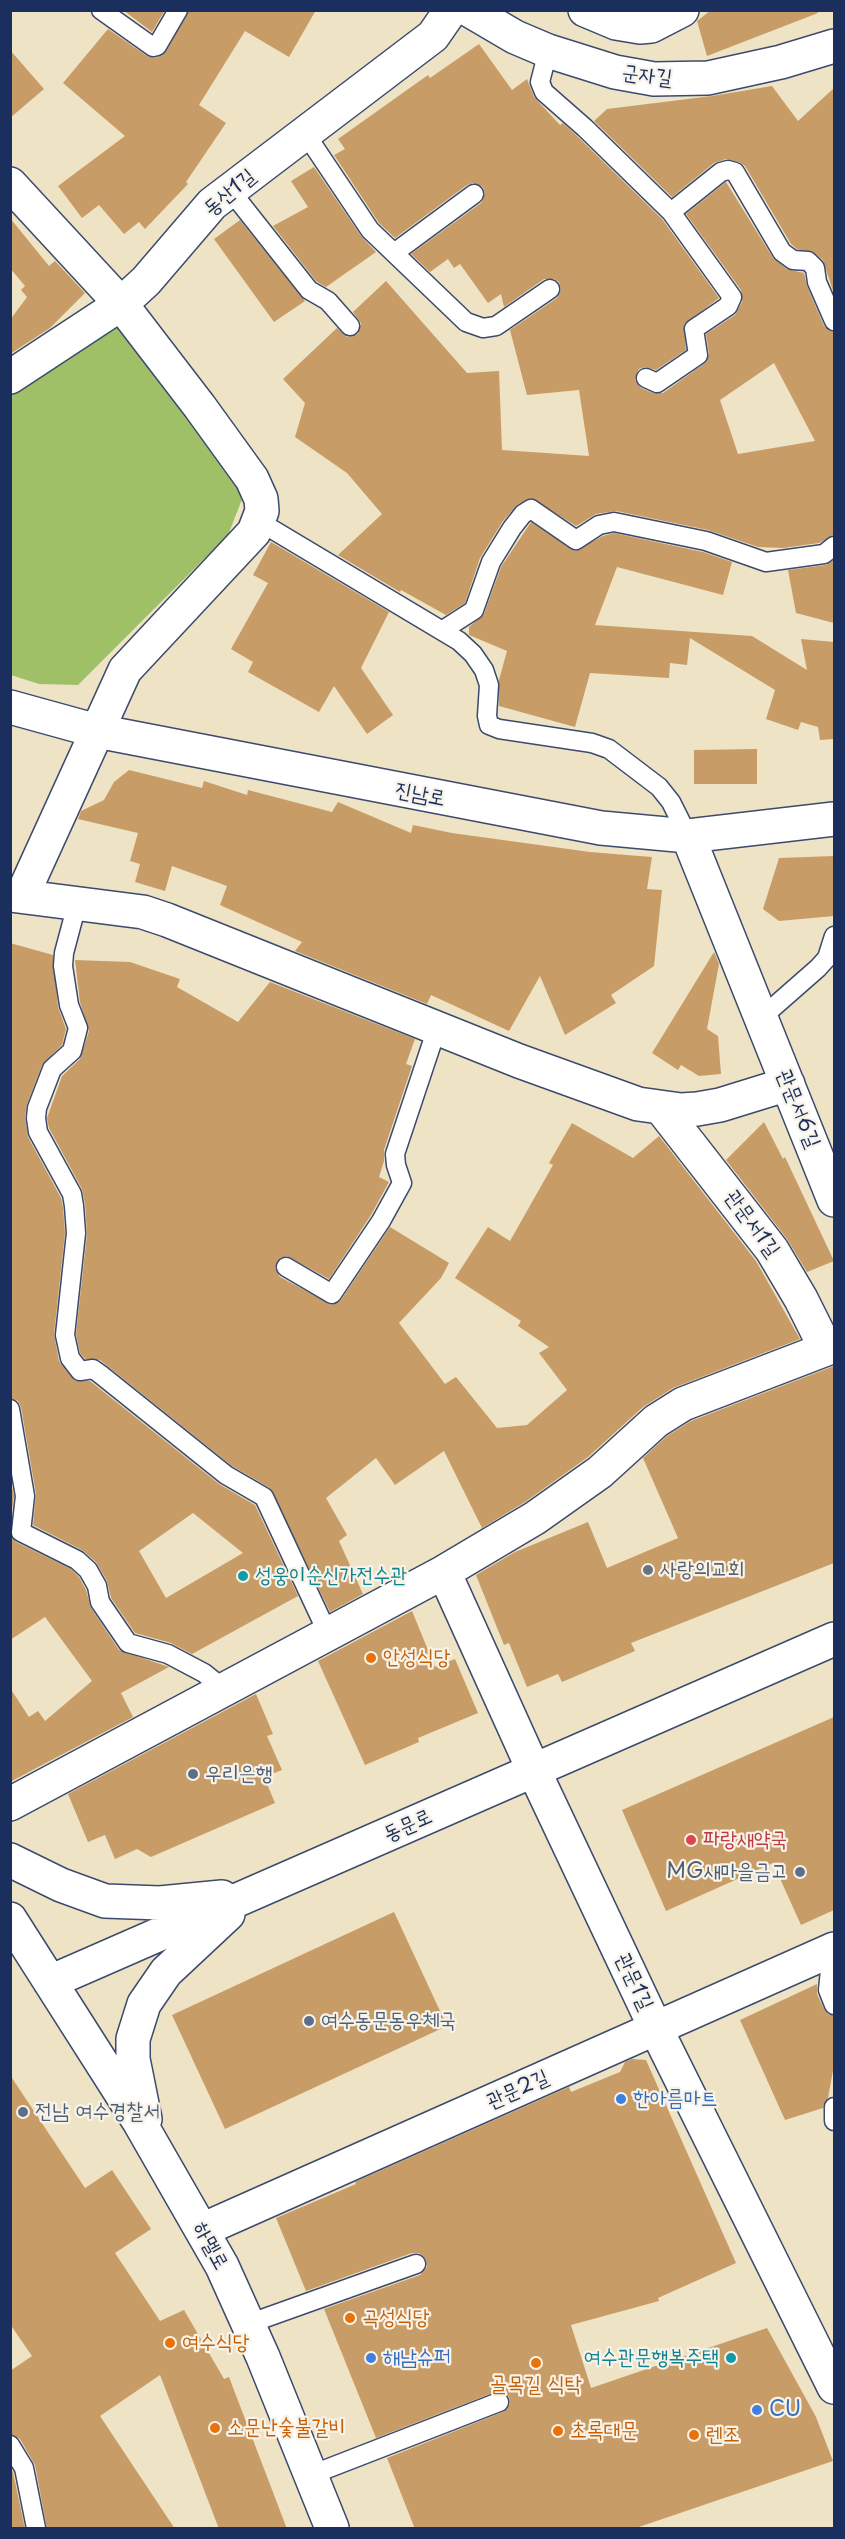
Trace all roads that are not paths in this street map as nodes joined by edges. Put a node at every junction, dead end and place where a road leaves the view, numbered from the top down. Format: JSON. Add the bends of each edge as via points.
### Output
{"nodes":[{"id":1,"x":101,"y":10,"type":"edge"},
{"id":2,"x":178,"y":10,"type":"edge"},
{"id":3,"x":451,"y":10,"type":"edge"},
{"id":4,"x":585,"y":10,"type":"edge"},
{"id":5,"x":682,"y":10,"type":"edge"},
{"id":6,"x":484,"y":14,"type":"edge"},
{"id":7,"x":833,"y":48,"type":"edge"},
{"id":8,"x":548,"y":51,"type":"junction"},
{"id":9,"x":305,"y":133,"type":"junction"},
{"id":10,"x":10,"y":184,"type":"edge"},
{"id":11,"x":230,"y":190,"type":"junction"},
{"id":12,"x":474,"y":194,"type":"dead end"},
{"id":13,"x":670,"y":212,"type":"junction"},
{"id":14,"x":394,"y":253,"type":"junction"},
{"id":15,"x":550,"y":289,"type":"dead end"},
{"id":16,"x":121,"y":304,"type":"junction"},
{"id":17,"x":834,"y":321,"type":"edge"},
{"id":18,"x":350,"y":326,"type":"dead end"},
{"id":19,"x":10,"y":377,"type":"edge"},
{"id":20,"x":646,"y":378,"type":"dead end"},
{"id":21,"x":260,"y":522,"type":"junction"},
{"id":22,"x":834,"y":546,"type":"edge"},
{"id":23,"x":443,"y":630,"type":"junction"},
{"id":24,"x":10,"y":707,"type":"edge"},
{"id":25,"x":97,"y":732,"type":"junction"},
{"id":26,"x":834,"y":819,"type":"edge"},
{"id":27,"x":688,"y":836,"type":"junction"},
{"id":28,"x":16,"y":896,"type":"edge"},
{"id":29,"x":77,"y":904,"type":"junction"},
{"id":30,"x":834,"y":936,"type":"edge"},
{"id":31,"x":761,"y":1018,"type":"junction"},
{"id":32,"x":437,"y":1028,"type":"junction"},
{"id":33,"x":788,"y":1084,"type":"junction"},
{"id":34,"x":662,"y":1108,"type":"junction"},
{"id":35,"x":834,"y":1200,"type":"edge"},
{"id":36,"x":286,"y":1267,"type":"dead end"},
{"id":37,"x":830,"y":1347,"type":"edge"},
{"id":38,"x":10,"y":1409,"type":"edge"},
{"id":39,"x":444,"y":1572,"type":"junction"},
{"id":40,"x":328,"y":1634,"type":"junction"},
{"id":41,"x":834,"y":1639,"type":"edge"},
{"id":42,"x":224,"y":1689,"type":"junction"},
{"id":43,"x":534,"y":1771,"type":"junction"},
{"id":44,"x":10,"y":1804,"type":"edge"},
{"id":45,"x":10,"y":1860,"type":"edge"},
{"id":46,"x":249,"y":1895,"type":"junction"},
{"id":47,"x":10,"y":1919,"type":"edge"},
{"id":48,"x":833,"y":1950,"type":"edge"},
{"id":49,"x":51,"y":1982,"type":"junction"},
{"id":50,"x":834,"y":2005,"type":"edge"},
{"id":51,"x":656,"y":2029,"type":"junction"},
{"id":52,"x":834,"y":2108,"type":"edge"},
{"id":53,"x":834,"y":2121,"type":"edge"},
{"id":54,"x":149,"y":2139,"type":"junction"},
{"id":55,"x":202,"y":2230,"type":"junction"},
{"id":56,"x":416,"y":2264,"type":"dead end"},
{"id":57,"x":248,"y":2324,"type":"junction"},
{"id":58,"x":834,"y":2387,"type":"edge"},
{"id":59,"x":499,"y":2402,"type":"dead end"},
{"id":60,"x":10,"y":2445,"type":"edge"},
{"id":61,"x":311,"y":2475,"type":"junction"},
{"id":62,"x":36,"y":2529,"type":"edge"},
{"id":63,"x":332,"y":2529,"type":"edge"}],
"edges":[{"from":1,"to":2,"type":"lane","via":[[153,47]]},
{"from":3,"to":9,"type":"street","name":"동산1길","via":[[433,36]]},
{"from":4,"to":5,"type":"street","via":[[603,19],[640,27]]},
{"from":6,"to":8,"type":"street","name":"군자길","via":[[515,37]]},
{"from":7,"to":8,"type":"street","name":"군자길","via":[[740,71],[681,80],[615,72]]},
{"from":8,"to":13,"type":"lane","via":[[540,82],[543,92]]},
{"from":9,"to":11,"type":"street","name":"동산1길"},
{"from":9,"to":14,"type":"lane","via":[[362,220]]},
{"from":10,"to":16,"type":"street"},
{"from":11,"to":16,"type":"street","name":"동산1길","via":[[212,204],[146,281]]},
{"from":11,"to":18,"type":"lane","via":[[309,290],[328,301]]},
{"from":12,"to":14,"type":"lane"},
{"from":13,"to":17,"type":"lane","via":[[721,172],[735,172],[782,252],[794,260],[808,261],[815,268]]},
{"from":13,"to":20,"type":"lane","via":[[732,297],[728,306],[694,329],[698,355],[657,383]]},
{"from":14,"to":15,"type":"lane","via":[[466,322],[483,328],[504,322]]},
{"from":16,"to":19,"type":"street","name":"동산1길"},
{"from":16,"to":21,"type":"street","via":[[244,467],[261,499]]},
{"from":21,"to":23,"type":"lane"},
{"from":21,"to":25,"type":"street","via":[[131,661]]},
{"from":22,"to":23,"type":"lane","via":[[824,554],[766,562],[706,541],[614,522],[599,525],[576,540],[531,509],[512,528],[491,562],[474,610]]},
{"from":23,"to":27,"type":"lane","via":[[473,654],[484,670],[489,685],[489,725],[609,749],[659,787]]},
{"from":24,"to":25,"type":"street","name":"진남로"},
{"from":25,"to":27,"type":"street","name":"진남로","via":[[510,812],[601,828]]},
{"from":25,"to":28,"type":"street"},
{"from":26,"to":27,"type":"street","name":"진남로"},
{"from":27,"to":31,"type":"street","name":"관문서6길"},
{"from":28,"to":29,"type":"street"},
{"from":29,"to":32,"type":"street","via":[[143,912],[167,920]]},
{"from":29,"to":40,"type":"lane","via":[[63,966],[67,997],[78,1028],[72,1051],[52,1070],[36,1118],[38,1132],[75,1206],[76,1233],[65,1335],[70,1358],[80,1371],[93,1369],[226,1475],[264,1497]]},
{"from":30,"to":31,"type":"lane","via":[[827,958]]},
{"from":31,"to":33,"type":"street","name":"관문서6길"},
{"from":32,"to":34,"type":"street","via":[[620,1098]]},
{"from":32,"to":36,"type":"lane","via":[[395,1154],[402,1183],[381,1221],[332,1294]]},
{"from":33,"to":34,"type":"street","via":[[720,1105]]},
{"from":33,"to":35,"type":"street","name":"관문서6길"},
{"from":34,"to":37,"type":"street","name":"관문서1길","via":[[772,1250]]},
{"from":37,"to":39,"type":"street","via":[[669,1412],[569,1495]]},
{"from":38,"to":42,"type":"lane","via":[[25,1496],[21,1532],[77,1560],[88,1570],[100,1602],[128,1643],[168,1654]]},
{"from":39,"to":40,"type":"street"},
{"from":39,"to":43,"type":"street","name":"관문1길"},
{"from":40,"to":42,"type":"street"},
{"from":41,"to":43,"type":"street","name":"동문로"},
{"from":42,"to":44,"type":"street"},
{"from":43,"to":46,"type":"street","name":"동문로"},
{"from":43,"to":51,"type":"street","name":"관문1길"},
{"from":45,"to":46,"type":"street","via":[[105,1901],[160,1902]]},
{"from":46,"to":49,"type":"street","name":"동문로"},
{"from":46,"to":54,"type":"street","via":[[179,1959],[151,1990],[144,2004],[133,2039],[133,2059]]},
{"from":47,"to":49,"type":"street"},
{"from":48,"to":50,"type":"lane","via":[[828,1990]]},
{"from":48,"to":51,"type":"street","name":"관문2길"},
{"from":49,"to":54,"type":"street","name":"하멜로"},
{"from":51,"to":55,"type":"street","name":"관문2길"},
{"from":51,"to":58,"type":"street","name":"관문1길"},
{"from":52,"to":53,"type":"lane"},
{"from":54,"to":55,"type":"street","name":"하멜로"},
{"from":55,"to":57,"type":"street","name":"하멜로"},
{"from":56,"to":57,"type":"lane"},
{"from":57,"to":61,"type":"street","name":"하멜로"},
{"from":59,"to":61,"type":"lane"},
{"from":60,"to":62,"type":"lane","via":[[24,2468]]},
{"from":61,"to":63,"type":"street","name":"하멜로"}]}
